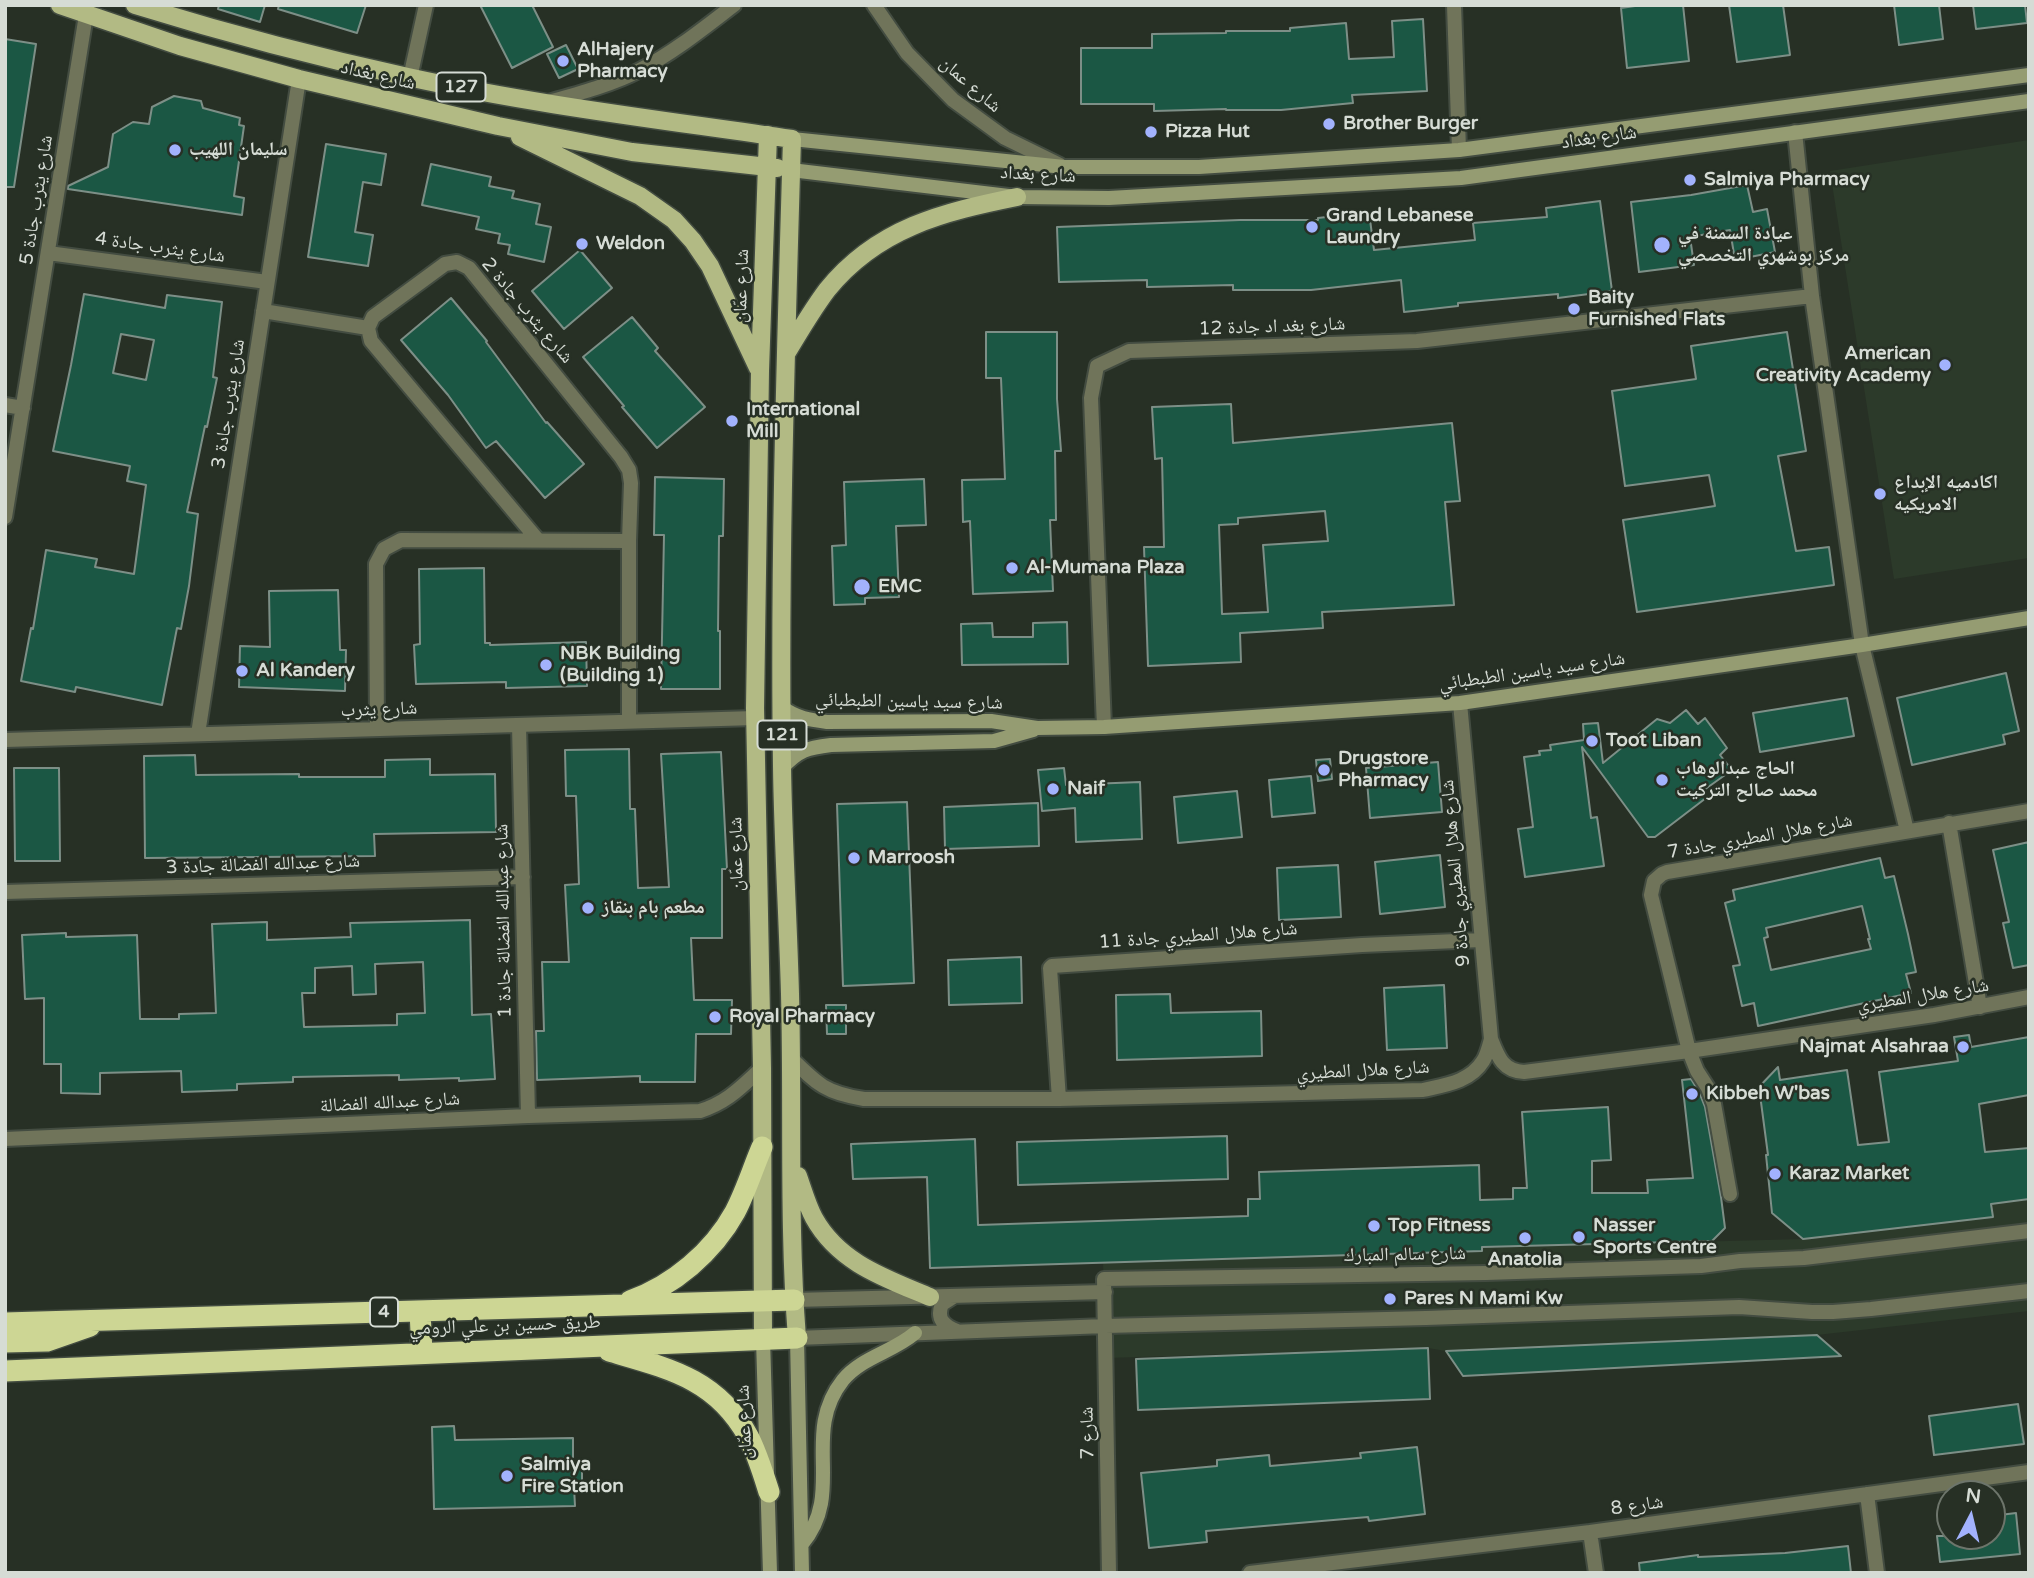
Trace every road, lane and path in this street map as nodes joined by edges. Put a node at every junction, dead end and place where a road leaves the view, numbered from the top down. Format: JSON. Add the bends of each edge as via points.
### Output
{"nodes":[{"id":1,"x":60,"y":5,"type":"edge"},
{"id":2,"x":135,"y":5,"type":"edge"},
{"id":3,"x":426,"y":5,"type":"edge"},
{"id":4,"x":734,"y":5,"type":"edge"},
{"id":5,"x":874,"y":5,"type":"edge"},
{"id":6,"x":1454,"y":5,"type":"edge"},
{"id":7,"x":86,"y":15,"type":"junction"},
{"id":8,"x":2029,"y":75,"type":"edge"},
{"id":9,"x":410,"y":78,"type":"junction"},
{"id":10,"x":299,"y":79,"type":"junction"},
{"id":11,"x":2029,"y":101,"type":"edge"},
{"id":12,"x":545,"y":103,"type":"junction"},
{"id":13,"x":498,"y":126,"type":"junction"},
{"id":14,"x":1795,"y":132,"type":"junction"},
{"id":15,"x":768,"y":135,"type":"junction"},
{"id":16,"x":792,"y":139,"type":"junction"},
{"id":17,"x":1459,"y":150,"type":"junction"},
{"id":18,"x":767,"y":167,"type":"junction"},
{"id":19,"x":1064,"y":167,"type":"junction"},
{"id":20,"x":791,"y":170,"type":"junction"},
{"id":21,"x":1017,"y":197,"type":"junction"},
{"id":22,"x":48,"y":253,"type":"junction"},
{"id":23,"x":267,"y":282,"type":"junction"},
{"id":24,"x":1812,"y":296,"type":"junction"},
{"id":25,"x":263,"y":310,"type":"junction"},
{"id":26,"x":368,"y":328,"type":"junction"},
{"id":27,"x":785,"y":357,"type":"junction"},
{"id":28,"x":760,"y":371,"type":"junction"},
{"id":29,"x":5,"y":405,"type":"edge"},
{"id":30,"x":23,"y":408,"type":"junction"},
{"id":31,"x":5,"y":517,"type":"edge"},
{"id":32,"x":537,"y":539,"type":"junction"},
{"id":33,"x":629,"y":541,"type":"junction"},
{"id":34,"x":2029,"y":618,"type":"edge"},
{"id":35,"x":1862,"y":645,"type":"junction"},
{"id":36,"x":1460,"y":703,"type":"junction"},
{"id":37,"x":782,"y":707,"type":"junction"},
{"id":38,"x":755,"y":718,"type":"junction"},
{"id":39,"x":629,"y":721,"type":"junction"},
{"id":40,"x":519,"y":724,"type":"junction"},
{"id":41,"x":1104,"y":727,"type":"junction"},
{"id":42,"x":1037,"y":728,"type":"junction"},
{"id":43,"x":377,"y":729,"type":"junction"},
{"id":44,"x":198,"y":734,"type":"junction"},
{"id":45,"x":5,"y":740,"type":"edge"},
{"id":46,"x":782,"y":768,"type":"junction"},
{"id":47,"x":2029,"y":811,"type":"edge"},
{"id":48,"x":1949,"y":823,"type":"junction"},
{"id":49,"x":1907,"y":831,"type":"junction"},
{"id":50,"x":523,"y":877,"type":"junction"},
{"id":51,"x":5,"y":892,"type":"edge"},
{"id":52,"x":1481,"y":940,"type":"junction"},
{"id":53,"x":2029,"y":997,"type":"edge"},
{"id":54,"x":1980,"y":1007,"type":"junction"},
{"id":55,"x":1491,"y":1039,"type":"junction"},
{"id":56,"x":1689,"y":1051,"type":"junction"},
{"id":57,"x":791,"y":1058,"type":"junction"},
{"id":58,"x":762,"y":1068,"type":"junction"},
{"id":59,"x":1059,"y":1099,"type":"junction"},
{"id":60,"x":528,"y":1116,"type":"junction"},
{"id":61,"x":5,"y":1139,"type":"edge"},
{"id":62,"x":762,"y":1147,"type":"junction"},
{"id":63,"x":792,"y":1158,"type":"junction"},
{"id":64,"x":1730,"y":1194,"type":"dead end"},
{"id":65,"x":2029,"y":1231,"type":"edge"},
{"id":66,"x":2029,"y":1291,"type":"edge"},
{"id":67,"x":1105,"y":1292,"type":"junction"},
{"id":68,"x":930,"y":1297,"type":"junction"},
{"id":69,"x":953,"y":1297,"type":"junction"},
{"id":70,"x":794,"y":1300,"type":"junction"},
{"id":71,"x":763,"y":1302,"type":"junction"},
{"id":72,"x":618,"y":1306,"type":"junction"},
{"id":73,"x":420,"y":1311,"type":"junction"},
{"id":74,"x":108,"y":1320,"type":"junction"},
{"id":75,"x":5,"y":1323,"type":"edge"},
{"id":76,"x":1105,"y":1326,"type":"junction"},
{"id":77,"x":959,"y":1332,"type":"junction"},
{"id":78,"x":915,"y":1333,"type":"junction"},
{"id":79,"x":797,"y":1338,"type":"junction"},
{"id":80,"x":763,"y":1339,"type":"junction"},
{"id":81,"x":5,"y":1342,"type":"edge"},
{"id":82,"x":590,"y":1346,"type":"junction"},
{"id":83,"x":422,"y":1353,"type":"junction"},
{"id":84,"x":5,"y":1371,"type":"edge"},
{"id":85,"x":2029,"y":1472,"type":"edge"},
{"id":86,"x":769,"y":1492,"type":"junction"},
{"id":87,"x":1867,"y":1494,"type":"junction"},
{"id":88,"x":1590,"y":1532,"type":"junction"},
{"id":89,"x":802,"y":1544,"type":"junction"},
{"id":90,"x":771,"y":1573,"type":"edge"},
{"id":91,"x":802,"y":1573,"type":"edge"},
{"id":92,"x":1108,"y":1573,"type":"edge"},
{"id":93,"x":1250,"y":1573,"type":"edge"},
{"id":94,"x":1596,"y":1573,"type":"edge"},
{"id":95,"x":1877,"y":1573,"type":"edge"}],
"edges":[{"from":1,"to":7,"type":"main road","name":"شارع بغداد","number":"127"},
{"from":2,"to":9,"type":"main road","name":"شارع بغداد","number":"127"},
{"from":3,"to":9,"type":"street"},
{"from":4,"to":12,"type":"street","via":[[639,71]]},
{"from":5,"to":19,"type":"street","name":"شارع عمان","via":[[907,53],[953,100],[1005,138]]},
{"from":6,"to":17,"type":"street"},
{"from":7,"to":10,"type":"main road","name":"شارع بغداد","number":"127"},
{"from":7,"to":22,"type":"street","name":"شارع يثرب جادة 5"},
{"from":8,"to":17,"type":"main road","name":"شارع بغداد","number":"127"},
{"from":9,"to":12,"type":"main road","name":"شارع بغداد","number":"127"},
{"from":10,"to":13,"type":"main road","name":"شارع بغداد","number":"127"},
{"from":10,"to":23,"type":"street","name":"شارع يثرب جادة 3"},
{"from":11,"to":14,"type":"main road","name":"شارع بغداد","number":"127"},
{"from":12,"to":15,"type":"main road","name":"شارع بغداد","number":"127"},
{"from":13,"to":18,"type":"main road","name":"شارع بغداد","number":"127","via":[[632,152]]},
{"from":13,"to":28,"type":"main road","via":[[640,196],[674,220],[710,266]]},
{"from":14,"to":21,"type":"main road","name":"شارع بغداد","number":"127","via":[[1461,178],[1109,198]]},
{"from":14,"to":24,"type":"street"},
{"from":15,"to":16,"type":"main road","name":"شارع بغداد","number":"127"},
{"from":15,"to":18,"type":"main road","name":"شارع عمّان","number":"121"},
{"from":16,"to":19,"type":"main road","name":"شارع بغداد","number":"127"},
{"from":16,"to":20,"type":"main road","number":"121"},
{"from":17,"to":19,"type":"main road","name":"شارع بغداد","number":"127","via":[[1199,167]]},
{"from":18,"to":20,"type":"main road","name":"شارع بغداد","number":"127"},
{"from":18,"to":28,"type":"main road","name":"شارع عمّان","number":"121"},
{"from":20,"to":21,"type":"main road","name":"شارع بغداد","number":"127"},
{"from":20,"to":27,"type":"main road","number":"121"},
{"from":21,"to":27,"type":"main road","via":[[935,216],[880,242],[827,290]]},
{"from":22,"to":23,"type":"street","name":"شارع يثرب جادة 4"},
{"from":22,"to":30,"type":"street","name":"شارع يثرب جادة 5"},
{"from":23,"to":25,"type":"street","name":"شارع يثرب جادة 3"},
{"from":24,"to":35,"type":"street"},
{"from":24,"to":41,"type":"street","name":"شارع بغد اد جادة 12","via":[[1417,341],[1129,351],[1097,366],[1091,398]]},
{"from":25,"to":26,"type":"street"},
{"from":25,"to":44,"type":"street","name":"شارع يثرب جادة 3"},
{"from":26,"to":32,"type":"street","via":[[371,341]]},
{"from":26,"to":33,"type":"street","name":"شارع يثرب جادة 2","via":[[373,317],[445,264],[457,262],[469,268],[629,470]]},
{"from":27,"to":37,"type":"main road","number":"121"},
{"from":28,"to":38,"type":"main road","name":"شارع عمّان","number":"121"},
{"from":29,"to":30,"type":"street"},
{"from":30,"to":31,"type":"street","name":"شارع يثرب جادة 5"},
{"from":32,"to":33,"type":"street"},
{"from":32,"to":43,"type":"street","via":[[401,540],[384,549],[376,564]]},
{"from":33,"to":39,"type":"street","name":"شارع يثرب جادة 2"},
{"from":34,"to":35,"type":"main road","name":"شارع سيد ياسين الطبطبائي"},
{"from":35,"to":36,"type":"main road","name":"شارع سيد ياسين الطبطبائي"},
{"from":35,"to":49,"type":"street"},
{"from":36,"to":41,"type":"main road","name":"شارع سيد ياسين الطبطبائي"},
{"from":36,"to":52,"type":"street","name":"شارع هلال المطيري جادة 9"},
{"from":37,"to":42,"type":"main road","name":"شارع سيد ياسين الطبطبائي","via":[[794,716],[828,722],[991,720]]},
{"from":37,"to":46,"type":"main road","number":"121"},
{"from":38,"to":39,"type":"street","name":"شارع يثرب"},
{"from":38,"to":58,"type":"main road","name":"شارع عمّان","number":"121"},
{"from":39,"to":40,"type":"street","name":"شارع يثرب"},
{"from":40,"to":43,"type":"street","name":"شارع يثرب"},
{"from":40,"to":50,"type":"street","name":"شارع عبدالله الفضالة جادة 1"},
{"from":41,"to":42,"type":"main road","name":"شارع سيد ياسين الطبطبائي"},
{"from":42,"to":46,"type":"main road","name":"شارع سيد ياسين الطبطبائي","via":[[994,741],[807,748]]},
{"from":43,"to":44,"type":"street","name":"شارع يثرب"},
{"from":44,"to":45,"type":"street","name":"شارع يثرب"},
{"from":46,"to":57,"type":"main road","number":"121"},
{"from":47,"to":48,"type":"street","name":"شارع هلال المطيري جادة 7"},
{"from":48,"to":49,"type":"street","name":"شارع هلال المطيري جادة 7"},
{"from":48,"to":54,"type":"street"},
{"from":49,"to":56,"type":"street","name":"شارع هلال المطيري جادة 7","via":[[1658,877],[1651,895]]},
{"from":50,"to":51,"type":"street","name":"شارع عبدالله الفضالة جادة 3"},
{"from":50,"to":60,"type":"street","name":"شارع عبدالله الفضالة جادة 1"},
{"from":52,"to":55,"type":"street","name":"شارع هلال المطيري جادة 9"},
{"from":52,"to":59,"type":"street","name":"شارع هلال المطيري جادة 11","via":[[1052,966]]},
{"from":53,"to":54,"type":"street","name":"شارع هلال المطيري"},
{"from":54,"to":56,"type":"street","name":"شارع هلال المطيري"},
{"from":55,"to":56,"type":"street","name":"شارع هلال المطيري","via":[[1508,1069],[1524,1072]]},
{"from":55,"to":59,"type":"street","name":"شارع هلال المطيري","via":[[1484,1061],[1472,1074],[1423,1090]]},
{"from":56,"to":64,"type":"street","name":"شارع هلال المطيري جادة 7","via":[[1714,1104]]},
{"from":57,"to":59,"type":"street","name":"شارع هلال المطيري","via":[[826,1089],[864,1099]]},
{"from":57,"to":63,"type":"main road","number":"121"},
{"from":58,"to":60,"type":"street","name":"شارع عبدالله الفضالة","via":[[719,1105],[700,1111]]},
{"from":58,"to":62,"type":"main road","name":"شارع عمّان","number":"121"},
{"from":60,"to":61,"type":"street","name":"شارع عبدالله الفضالة"},
{"from":62,"to":71,"type":"main road","name":"شارع عمّان","number":"121"},
{"from":62,"to":72,"type":"highway","via":[[735,1212],[709,1248],[665,1284]]},
{"from":63,"to":68,"type":"main road","via":[[813,1216],[839,1249],[876,1275]]},
{"from":63,"to":70,"type":"main road","number":"121"},
{"from":65,"to":67,"type":"street","name":"شارع سالم المبارك","via":[[1701,1266],[1104,1279]]},
{"from":66,"to":76,"type":"street","via":[[1833,1312],[1739,1307]]},
{"from":67,"to":69,"type":"street"},
{"from":67,"to":76,"type":"street","name":"شارع 7"},
{"from":68,"to":69,"type":"street"},
{"from":68,"to":70,"type":"street"},
{"from":69,"to":77,"type":"street","via":[[942,1304],[940,1316],[944,1324]]},
{"from":70,"to":71,"type":"highway","name":"طريق حسين بن علي الرومي","number":"4"},
{"from":70,"to":79,"type":"main road","number":"121"},
{"from":71,"to":72,"type":"highway","name":"طريق حسين بن علي الرومي","number":"4"},
{"from":71,"to":80,"type":"main road","name":"شارع عمّان","number":"121"},
{"from":72,"to":73,"type":"highway","name":"طريق حسين بن علي الرومي","number":"4"},
{"from":73,"to":74,"type":"highway","name":"طريق حسين بن علي الرومي","number":"4"},
{"from":73,"to":83,"type":"highway"},
{"from":74,"to":75,"type":"highway","name":"طريق حسين بن علي الرومي","number":"4"},
{"from":74,"to":81,"type":"highway","via":[[47,1341]]},
{"from":76,"to":77,"type":"street"},
{"from":76,"to":92,"type":"street","name":"شارع 7"},
{"from":77,"to":78,"type":"street"},
{"from":78,"to":79,"type":"street"},
{"from":78,"to":89,"type":"main road","via":[[858,1366],[835,1391],[823,1423],[820,1512]]},
{"from":79,"to":80,"type":"highway","name":"طريق حسين بن علي الرومي","number":"4"},
{"from":79,"to":89,"type":"main road","number":"121"},
{"from":80,"to":82,"type":"highway","name":"طريق حسين بن علي الرومي","number":"4"},
{"from":80,"to":86,"type":"main road","name":"شارع عمّان","number":"121"},
{"from":82,"to":83,"type":"highway","name":"طريق حسين بن علي الرومي","number":"4"},
{"from":82,"to":86,"type":"highway","via":[[680,1373],[715,1395],[749,1437]]},
{"from":83,"to":84,"type":"highway","name":"طريق حسين بن علي الرومي","number":"4"},
{"from":85,"to":87,"type":"street","name":"شارع 8"},
{"from":86,"to":90,"type":"main road","name":"شارع عمّان","number":"121"},
{"from":87,"to":88,"type":"street","name":"شارع 8"},
{"from":87,"to":95,"type":"street"},
{"from":88,"to":93,"type":"street","name":"شارع 8"},
{"from":88,"to":94,"type":"street"},
{"from":89,"to":91,"type":"main road","number":"121"}]}
